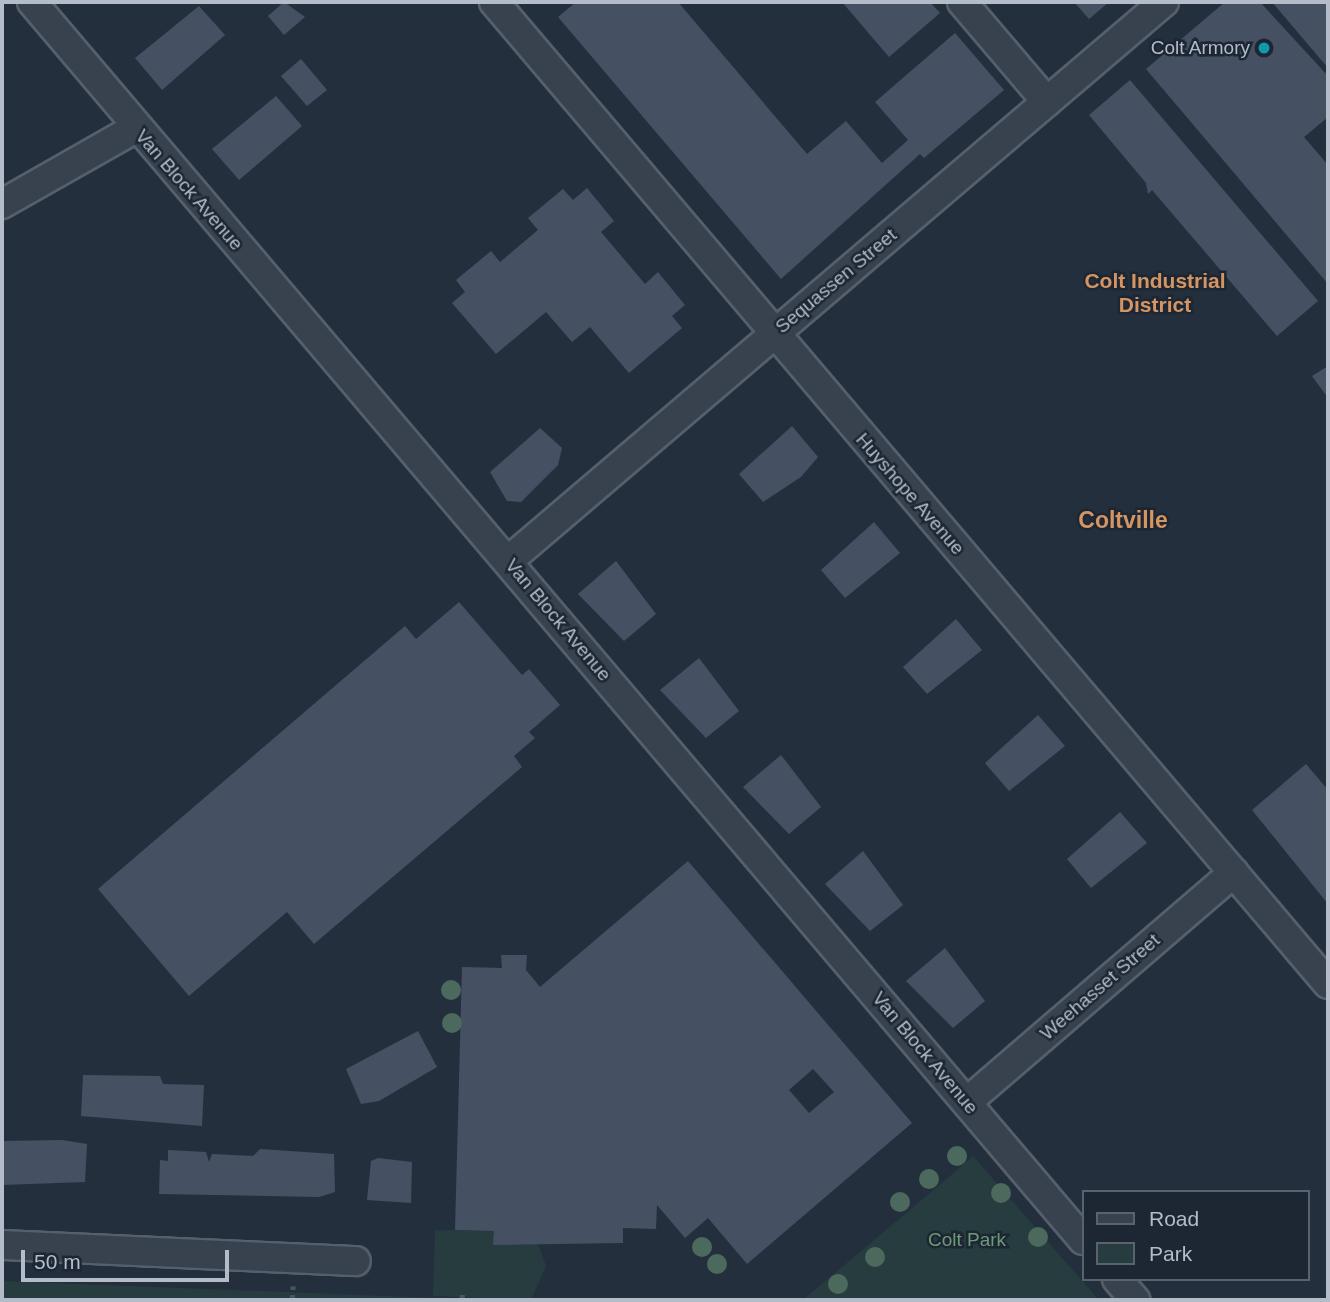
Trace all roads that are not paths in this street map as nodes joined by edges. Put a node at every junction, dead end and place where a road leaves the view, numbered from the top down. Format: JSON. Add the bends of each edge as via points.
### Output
{"nodes":[{"id":1,"x":32,"y":2,"type":"edge"},
{"id":2,"x":494,"y":2,"type":"edge"},
{"id":3,"x":962,"y":2,"type":"edge"},
{"id":4,"x":1164,"y":2,"type":"edge"},
{"id":5,"x":1047,"y":102,"type":"junction"},
{"id":6,"x":136,"y":128,"type":"junction"},
{"id":7,"x":2,"y":204,"type":"edge"},
{"id":8,"x":773,"y":335,"type":"junction"},
{"id":9,"x":508,"y":561,"type":"junction"},
{"id":10,"x":1234,"y":872,"type":"junction"},
{"id":11,"x":1328,"y":984,"type":"edge"},
{"id":12,"x":967,"y":1102,"type":"junction"},
{"id":13,"x":1082,"y":1239,"type":"edge"},
{"id":14,"x":2,"y":1245,"type":"edge"},
{"id":15,"x":356,"y":1261,"type":"dead end"},
{"id":16,"x":1119,"y":1281,"type":"edge"},
{"id":17,"x":1135,"y":1300,"type":"edge"}],
"edges":[{"from":1,"to":6,"type":"street","name":"Van Block Avenue"},
{"from":2,"to":8,"type":"street","name":"Huyshope Avenue"},
{"from":3,"to":5,"type":"street"},
{"from":4,"to":5,"type":"street","name":"Sequassen Street"},
{"from":5,"to":8,"type":"street","name":"Sequassen Street"},
{"from":6,"to":7,"type":"street"},
{"from":6,"to":9,"type":"street","name":"Van Block Avenue"},
{"from":8,"to":9,"type":"street","name":"Sequassen Street"},
{"from":8,"to":10,"type":"street","name":"Huyshope Avenue"},
{"from":9,"to":12,"type":"street","name":"Van Block Avenue"},
{"from":10,"to":11,"type":"street","name":"Huyshope Avenue"},
{"from":10,"to":12,"type":"street","name":"Weehasset Street"},
{"from":12,"to":13,"type":"street","name":"Van Block Avenue"},
{"from":14,"to":15,"type":"street"},
{"from":16,"to":17,"type":"street"}]}
